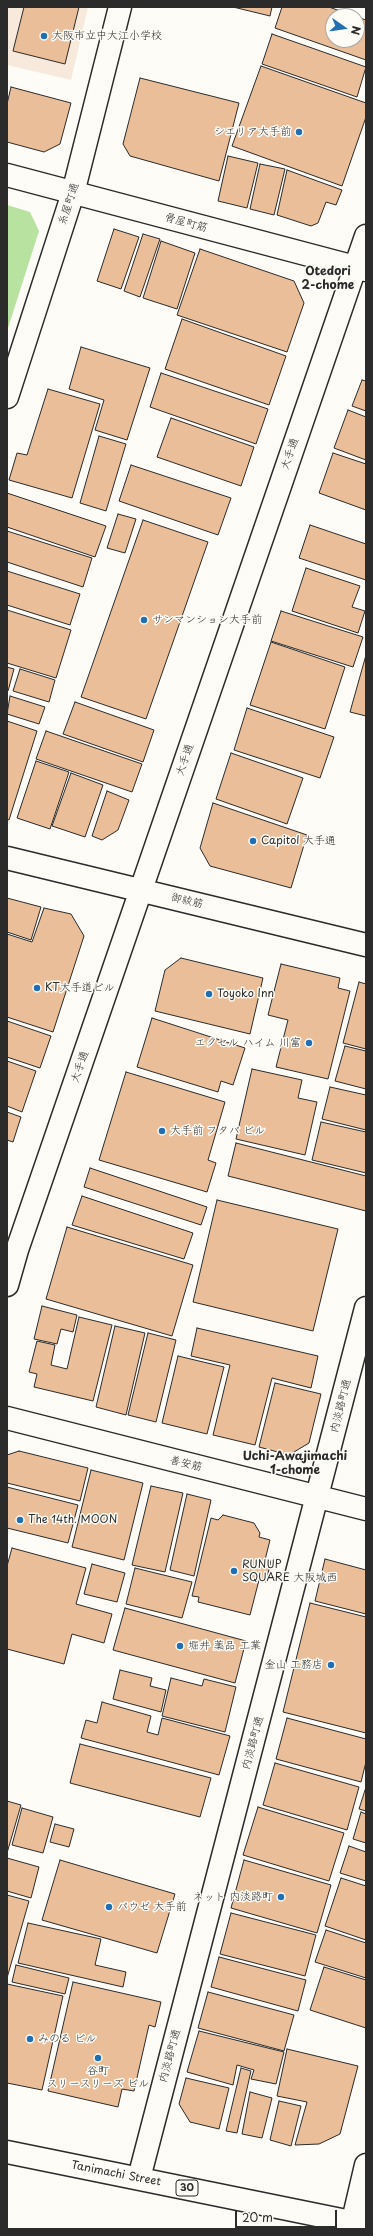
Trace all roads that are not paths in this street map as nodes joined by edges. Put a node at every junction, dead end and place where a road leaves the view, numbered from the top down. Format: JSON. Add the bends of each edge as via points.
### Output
{"nodes":[{"id":1,"x":120,"y":7,"type":"edge"},
{"id":2,"x":7,"y":175,"type":"edge"},
{"id":3,"x":73,"y":193,"type":"junction"},
{"id":4,"x":366,"y":236,"type":"edge"},
{"id":5,"x":361,"y":268,"type":"edge"},
{"id":6,"x":7,"y":397,"type":"edge"},
{"id":7,"x":7,"y":858,"type":"edge"},
{"id":8,"x":140,"y":890,"type":"junction"},
{"id":9,"x":366,"y":945,"type":"edge"},
{"id":10,"x":7,"y":1285,"type":"edge"},
{"id":11,"x":366,"y":1308,"type":"edge"},
{"id":12,"x":7,"y":1418,"type":"edge"},
{"id":13,"x":317,"y":1497,"type":"junction"},
{"id":14,"x":366,"y":1509,"type":"edge"},
{"id":15,"x":7,"y":2152,"type":"edge"},
{"id":16,"x":366,"y":2165,"type":"edge"},
{"id":17,"x":138,"y":2178,"type":"junction"},
{"id":18,"x":356,"y":2225,"type":"edge"}],
"edges":[{"from":1,"to":3,"type":"street","name":"糸屋町通"},
{"from":2,"to":3,"type":"street","name":"骨屋町筋"},
{"from":3,"to":5,"type":"street","name":"骨屋町筋"},
{"from":3,"to":6,"type":"street","name":"糸屋町通"},
{"from":4,"to":5,"type":"street","name":"大手通"},
{"from":5,"to":8,"type":"street","name":"大手通"},
{"from":7,"to":8,"type":"street","name":"御祓筋"},
{"from":8,"to":9,"type":"street","name":"御祓筋"},
{"from":8,"to":10,"type":"street","name":"大手通"},
{"from":11,"to":13,"type":"street","name":"内淡路町通"},
{"from":12,"to":13,"type":"street","name":"善安筋"},
{"from":13,"to":14,"type":"street","name":"善安筋"},
{"from":13,"to":17,"type":"street","name":"内淡路町通"},
{"from":15,"to":17,"type":"street","name":"Tanimachi Street","number":"30"},
{"from":16,"to":18,"type":"street"},
{"from":17,"to":18,"type":"street","name":"Tanimachi Street","number":"30"}]}
